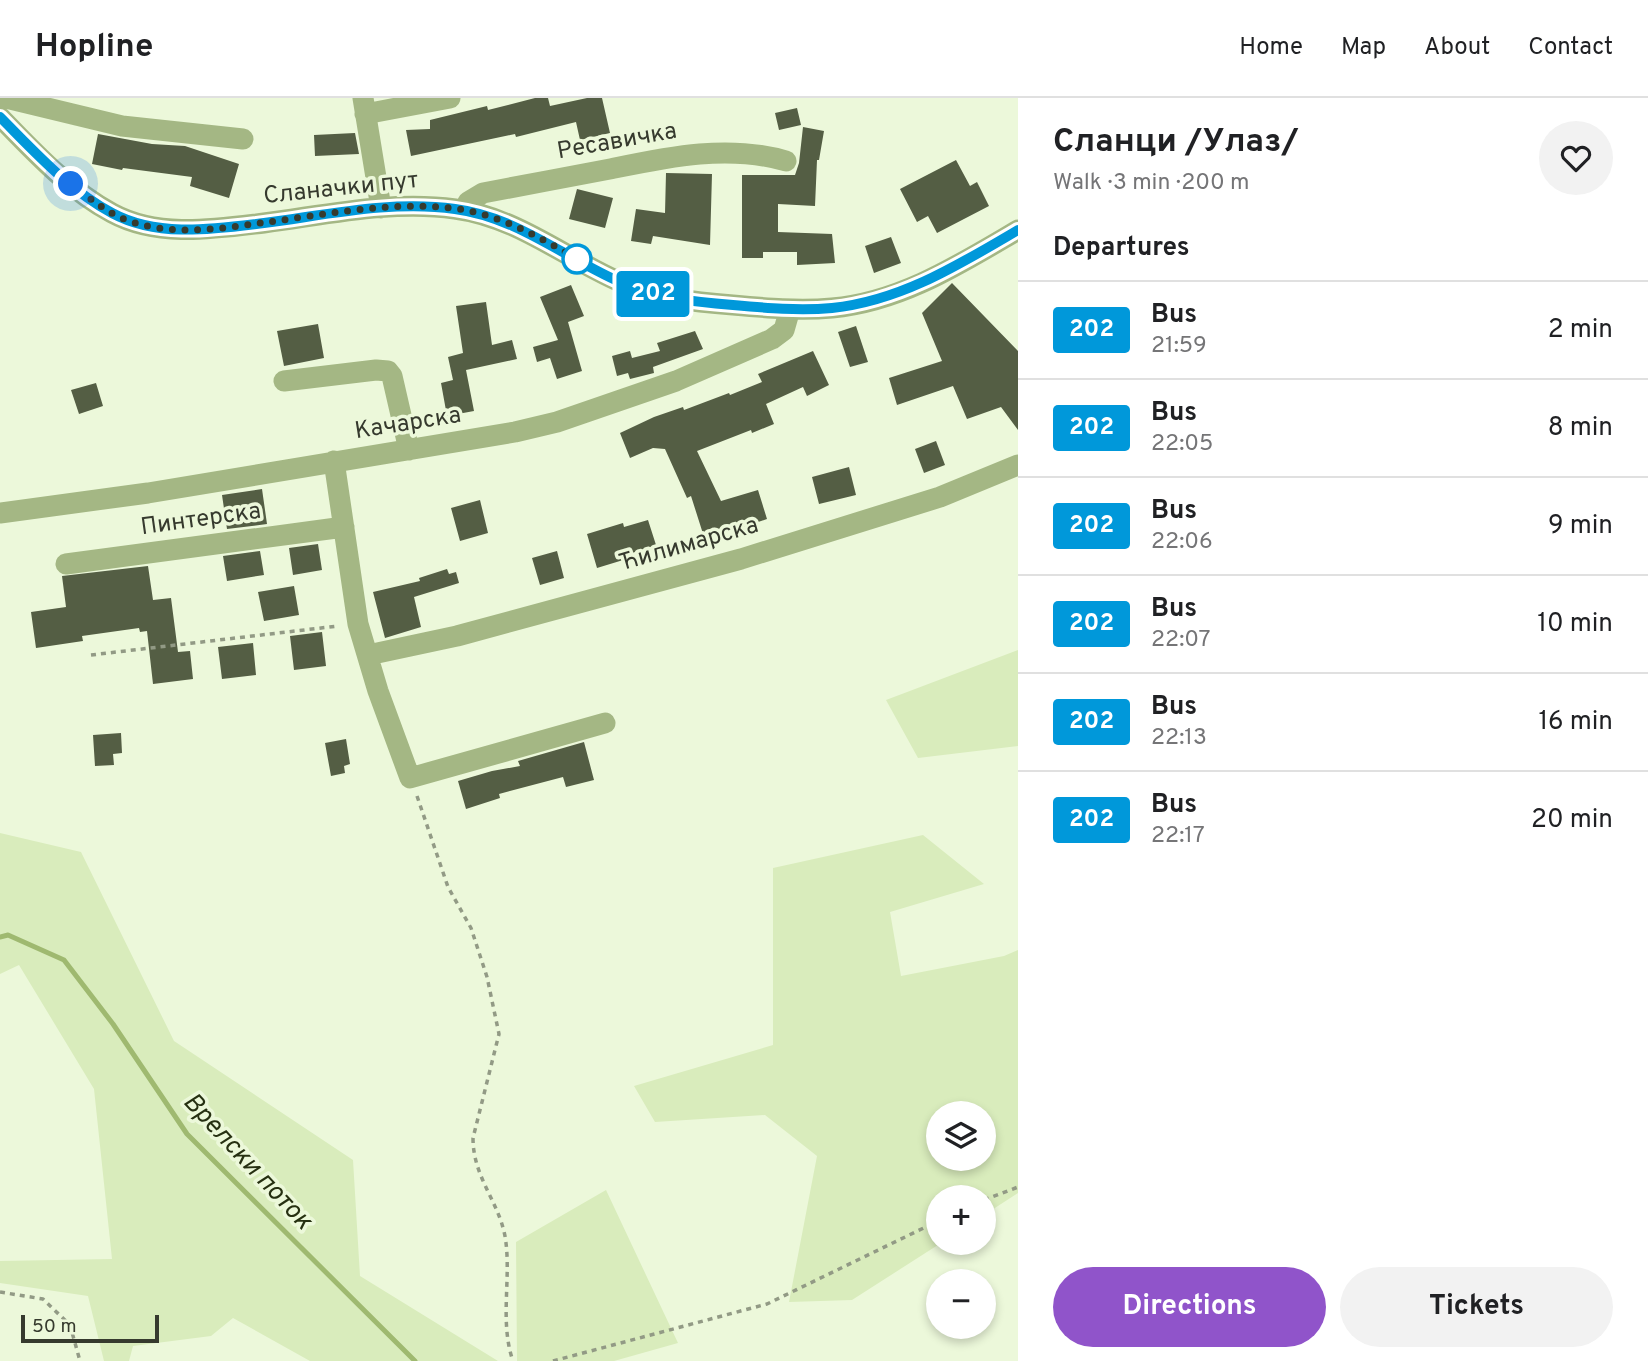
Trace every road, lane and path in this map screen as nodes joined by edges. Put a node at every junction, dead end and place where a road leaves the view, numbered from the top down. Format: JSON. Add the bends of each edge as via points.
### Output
{"nodes":[{"id":1,"x":6,"y":98,"type":"edge"},
{"id":2,"x":450,"y":98,"type":"edge"},
{"id":3,"x":364,"y":106,"type":"edge"},
{"id":4,"x":0,"y":117,"type":"edge"},
{"id":5,"x":243,"y":139,"type":"dead end"},
{"id":6,"x":786,"y":161,"type":"dead end"},
{"id":7,"x":381,"y":208,"type":"junction"},
{"id":8,"x":465,"y":210,"type":"junction"},
{"id":9,"x":1018,"y":230,"type":"edge"},
{"id":10,"x":790,"y":309,"type":"junction"},
{"id":11,"x":284,"y":382,"type":"dead end"},
{"id":12,"x":409,"y":450,"type":"junction"},
{"id":13,"x":334,"y":461,"type":"junction"},
{"id":14,"x":1018,"y":465,"type":"edge"},
{"id":15,"x":0,"y":513,"type":"edge"},
{"id":16,"x":344,"y":527,"type":"junction"},
{"id":17,"x":66,"y":565,"type":"dead end"},
{"id":18,"x":358,"y":624,"type":"junction"},
{"id":19,"x":91,"y":655,"type":"dead end"},
{"id":20,"x":368,"y":655,"type":"junction"},
{"id":21,"x":605,"y":723,"type":"dead end"},
{"id":22,"x":410,"y":778,"type":"junction"},
{"id":23,"x":1018,"y":1187,"type":"edge"},
{"id":24,"x":996,"y":1195,"type":"edge"},
{"id":25,"x":926,"y":1227,"type":"edge"},
{"id":26,"x":0,"y":1292,"type":"edge"},
{"id":27,"x":80,"y":1361,"type":"edge"},
{"id":28,"x":513,"y":1361,"type":"edge"},
{"id":29,"x":552,"y":1361,"type":"edge"}],
"edges":[{"from":1,"to":5,"type":"street","via":[[122,126]]},
{"from":2,"to":3,"type":"street"},
{"from":3,"to":7,"type":"street"},
{"from":4,"to":7,"type":"street","name":"Сланачки пут","via":[[45,163],[94,202],[144,225],[216,229]]},
{"from":6,"to":8,"type":"street","name":"Ресавичка","via":[[733,152],[661,158],[483,193]]},
{"from":7,"to":8,"type":"street","name":"Сланачки пут"},
{"from":8,"to":10,"type":"street","name":"Сланачки пут","via":[[507,223],[643,292]]},
{"from":9,"to":10,"type":"street","name":"Сланачки пут","via":[[900,292],[833,308]]},
{"from":10,"to":12,"type":"street","name":"Качарска","via":[[785,330],[772,340],[676,381],[557,422]]},
{"from":11,"to":12,"type":"street","via":[[388,371]]},
{"from":12,"to":13,"type":"street","name":"Качарска"},
{"from":13,"to":15,"type":"street","name":"Качарска"},
{"from":13,"to":16,"type":"street"},
{"from":14,"to":20,"type":"street","name":"Ћилимарска","via":[[940,497],[741,559],[457,636]]},
{"from":16,"to":17,"type":"street","name":"Пинтерска"},
{"from":16,"to":18,"type":"street"},
{"from":18,"to":19,"type":"path"},
{"from":18,"to":20,"type":"street"},
{"from":20,"to":22,"type":"street"},
{"from":21,"to":22,"type":"street"},
{"from":22,"to":28,"type":"path","via":[[448,887],[471,928],[499,1034],[473,1138],[473,1155],[505,1235],[507,1345]]},
{"from":23,"to":24,"type":"path"},
{"from":25,"to":29,"type":"path","via":[[766,1304]]},
{"from":26,"to":27,"type":"path","via":[[43,1299],[70,1325]]}]}
